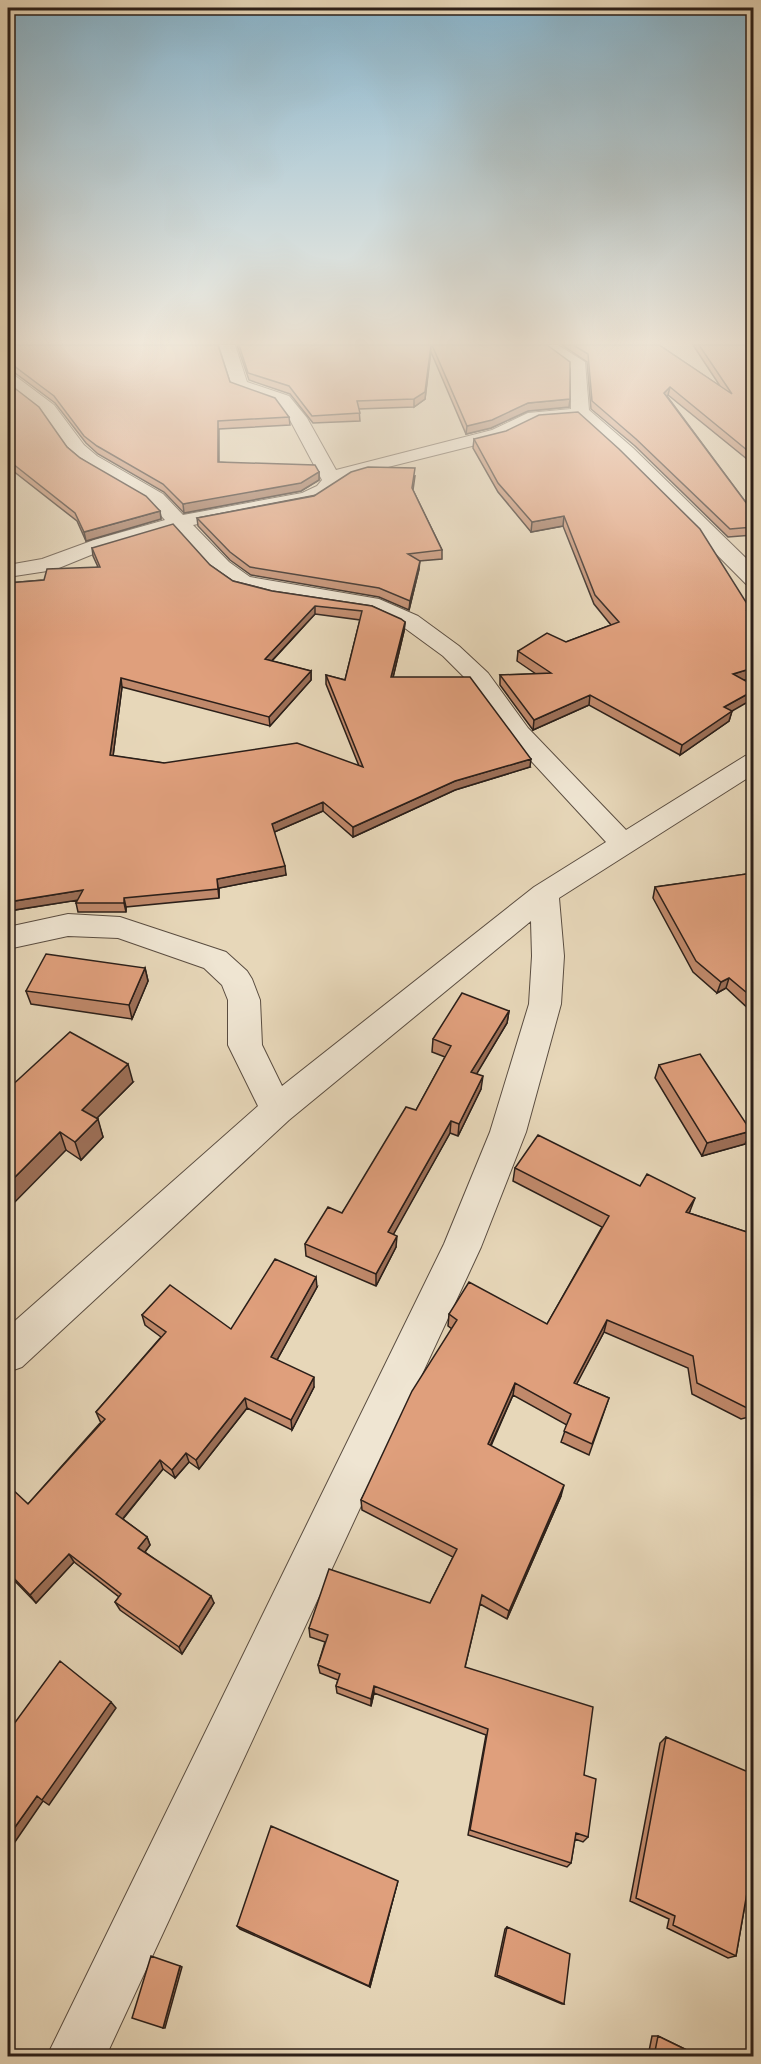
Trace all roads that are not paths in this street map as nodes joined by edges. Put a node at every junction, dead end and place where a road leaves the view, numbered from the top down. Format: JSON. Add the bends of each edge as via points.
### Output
{"nodes":[{"id":1,"x":72,"y":441,"type":"edge"},
{"id":2,"x":311,"y":441,"type":"edge"},
{"id":3,"x":469,"y":441,"type":"edge"},
{"id":4,"x":614,"y":441,"type":"edge"},
{"id":5,"x":332,"y":480,"type":"junction"},
{"id":6,"x":181,"y":522,"type":"junction"},
{"id":7,"x":8,"y":571,"type":"edge"},
{"id":8,"x":753,"y":579,"type":"edge"},
{"id":9,"x":753,"y":762,"type":"edge"},
{"id":10,"x":622,"y":843,"type":"junction"},
{"id":11,"x":544,"y":894,"type":"junction"},
{"id":12,"x":8,"y":938,"type":"edge"},
{"id":13,"x":277,"y":1110,"type":"junction"},
{"id":14,"x":8,"y":1353,"type":"edge"},
{"id":15,"x":76,"y":2056,"type":"edge"}],
"edges":[{"from":1,"to":6,"type":"street","via":[[90,460],[156,498]]},
{"from":2,"to":5,"type":"street"},
{"from":3,"to":5,"type":"street","via":[[349,471]]},
{"from":4,"to":8,"type":"street"},
{"from":5,"to":6,"type":"street","via":[[324,490],[307,498]]},
{"from":6,"to":7,"type":"street","via":[[101,544],[46,565]]},
{"from":6,"to":10,"type":"street","via":[[221,567],[242,582],[379,606],[451,651],[479,678],[519,733]]},
{"from":9,"to":10,"type":"street"},
{"from":10,"to":11,"type":"street"},
{"from":11,"to":13,"type":"street"},
{"from":11,"to":15,"type":"street","via":[[548,956],[545,1004],[508,1132],[462,1246]]},
{"from":12,"to":13,"type":"street","via":[[68,925],[120,928],[215,960],[237,979],[244,1000],[245,1045]]},
{"from":13,"to":14,"type":"street"}]}
